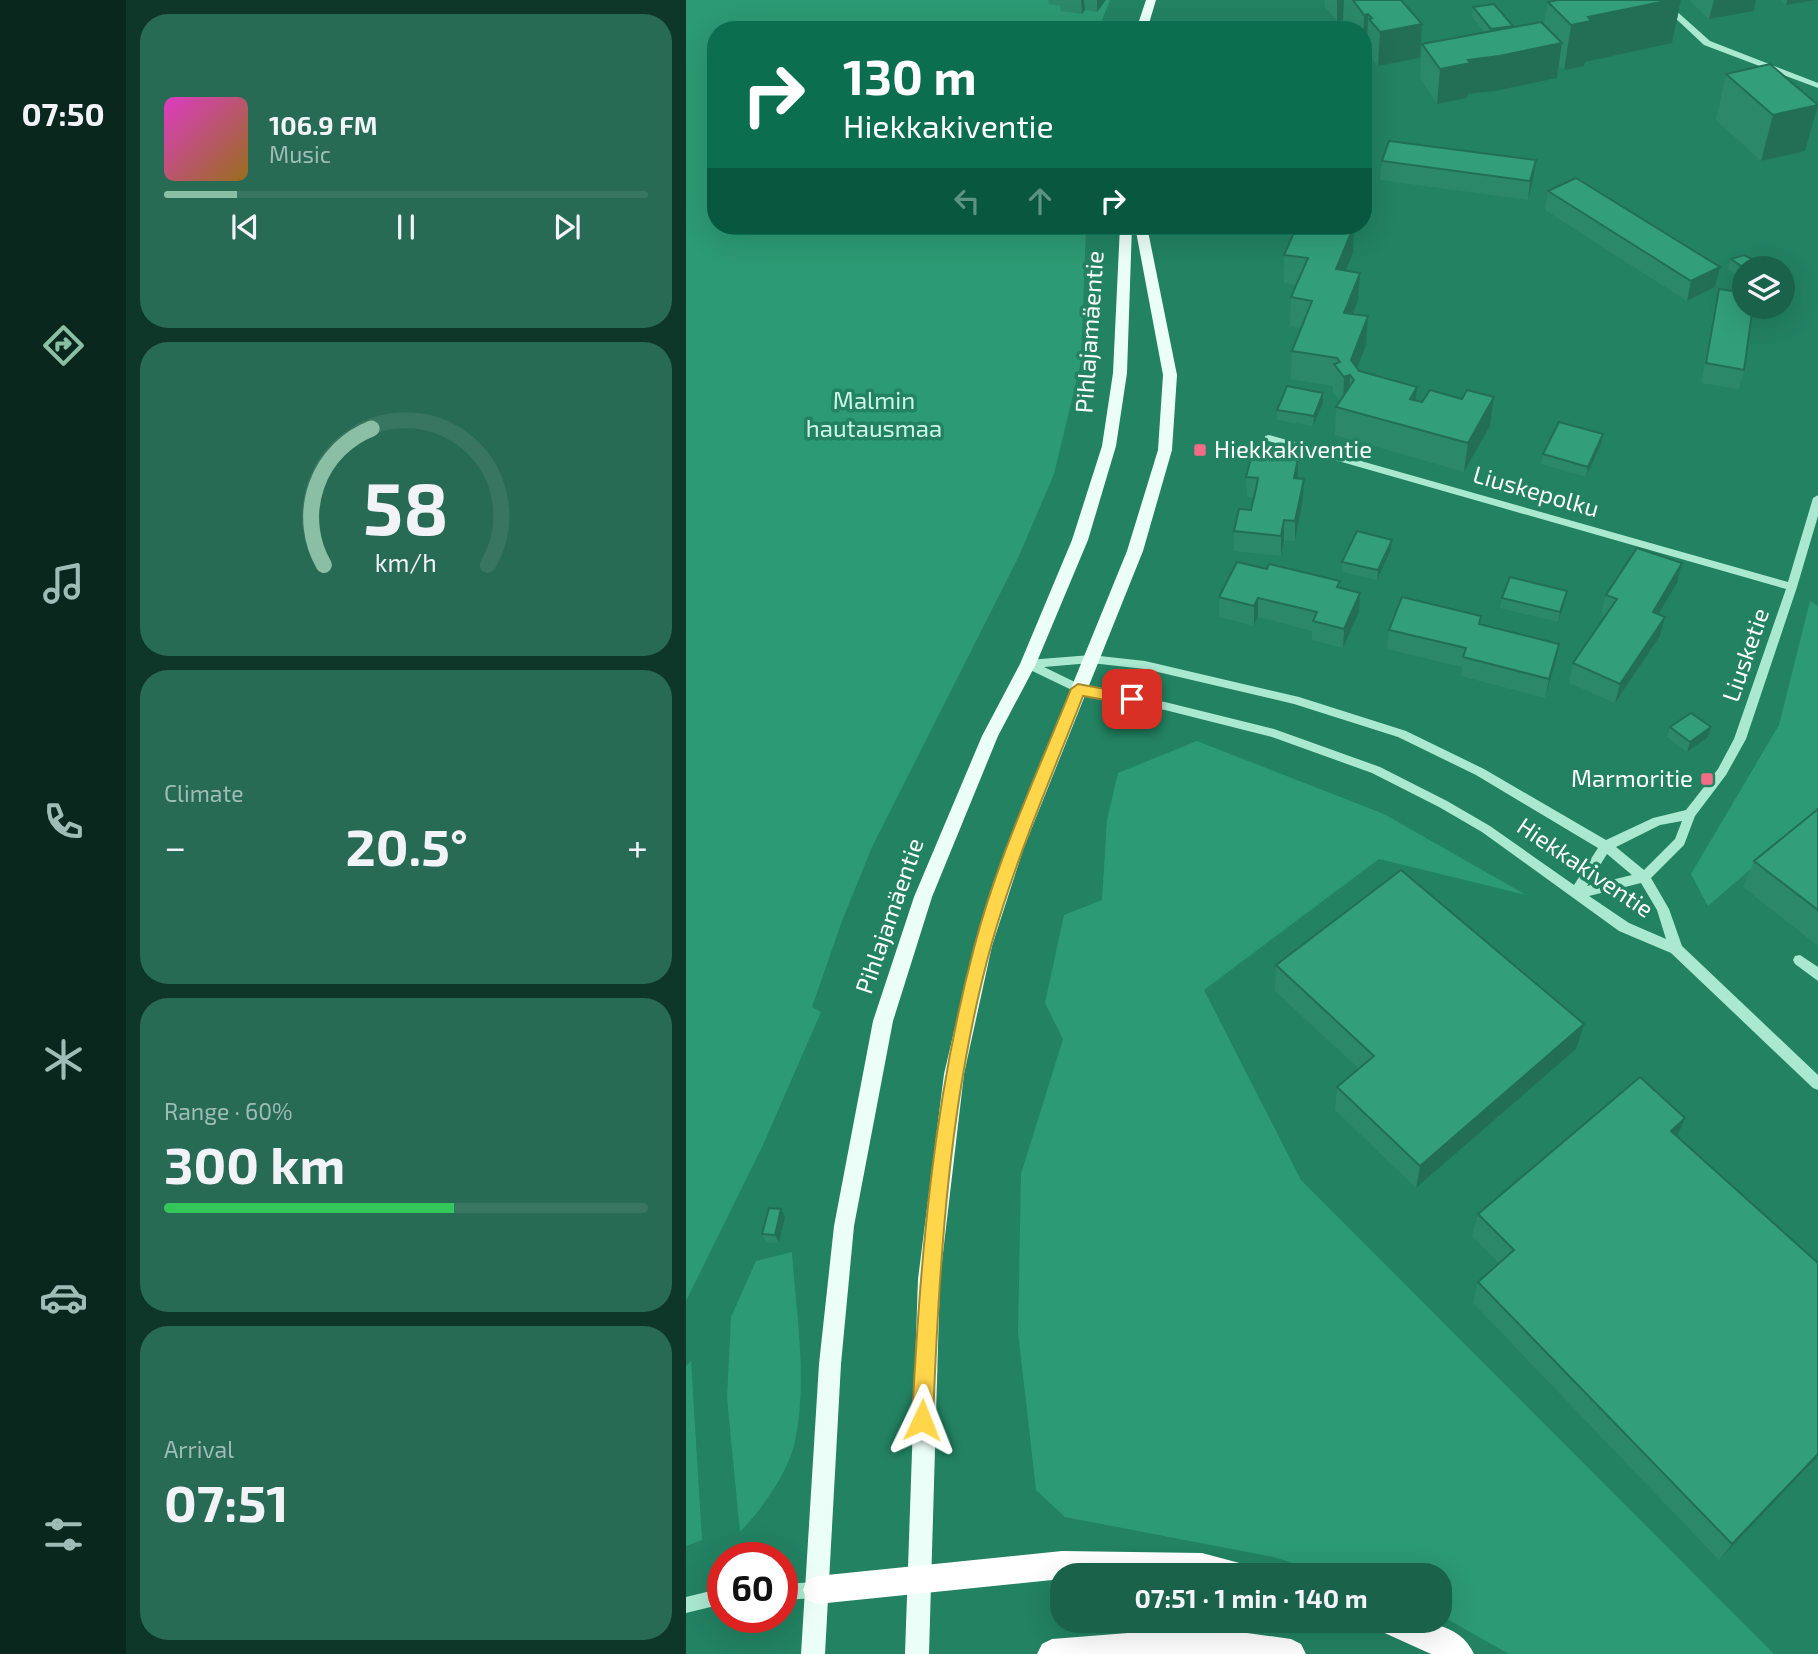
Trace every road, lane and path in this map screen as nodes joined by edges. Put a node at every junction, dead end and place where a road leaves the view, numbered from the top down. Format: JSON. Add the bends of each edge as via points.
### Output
{"nodes":[{"id":1,"x":1151,"y":0,"type":"edge"},
{"id":2,"x":1660,"y":0,"type":"edge"},
{"id":3,"x":1144,"y":21,"type":"edge"},
{"id":4,"x":1818,"y":86,"type":"edge"},
{"id":5,"x":1126,"y":235,"type":"edge"},
{"id":6,"x":1143,"y":235,"type":"edge"},
{"id":7,"x":1269,"y":438,"type":"dead end"},
{"id":8,"x":1818,"y":498,"type":"edge"},
{"id":9,"x":1792,"y":587,"type":"junction"},
{"id":10,"x":1091,"y":659,"type":"junction"},
{"id":11,"x":1028,"y":664,"type":"junction"},
{"id":12,"x":1078,"y":689,"type":"junction"},
{"id":13,"x":1690,"y":814,"type":"junction"},
{"id":14,"x":1606,"y":846,"type":"junction"},
{"id":15,"x":1644,"y":877,"type":"junction"},
{"id":16,"x":1576,"y":894,"type":"junction"},
{"id":17,"x":1676,"y":949,"type":"junction"},
{"id":18,"x":1800,"y":960,"type":"dead end"},
{"id":19,"x":1818,"y":975,"type":"edge"},
{"id":20,"x":1818,"y":1084,"type":"edge"},
{"id":21,"x":1050,"y":1566,"type":"edge"},
{"id":22,"x":918,"y":1580,"type":"junction"},
{"id":23,"x":817,"y":1590,"type":"junction"},
{"id":24,"x":798,"y":1591,"type":"edge"},
{"id":25,"x":707,"y":1600,"type":"edge"},
{"id":26,"x":686,"y":1605,"type":"edge"},
{"id":27,"x":1420,"y":1633,"type":"edge"},
{"id":28,"x":813,"y":1654,"type":"edge"},
{"id":29,"x":917,"y":1654,"type":"edge"},
{"id":30,"x":1052,"y":1654,"type":"edge"},
{"id":31,"x":1291,"y":1654,"type":"edge"},
{"id":32,"x":1459,"y":1654,"type":"edge"}],
"edges":[{"from":1,"to":3,"type":"main road"},
{"from":2,"to":4,"type":"street","via":[[1707,43]]},
{"from":5,"to":11,"type":"main road","name":"Pihlajamäentie","via":[[1120,373],[1109,446],[1080,540]]},
{"from":6,"to":10,"type":"main road","name":"Pihlajamäentie","via":[[1170,375],[1166,450],[1135,551]]},
{"from":7,"to":9,"type":"street","name":"Liuskepolku"},
{"from":8,"to":9,"type":"street","name":"Liusketie"},
{"from":9,"to":13,"type":"street","name":"Liusketie","via":[[1740,739]]},
{"from":10,"to":11,"type":"street","name":"Hiekkakiventie"},
{"from":10,"to":12,"type":"main road","name":"Pihlajamäentie"},
{"from":10,"to":14,"type":"street","name":"Hiekkakiventie","via":[[1156,668],[1295,700],[1402,734],[1490,778]]},
{"from":11,"to":12,"type":"street","name":"Hiekkakiventie"},
{"from":11,"to":23,"type":"main road","name":"Pihlajamäentie","via":[[990,736],[923,897],[883,1021],[844,1226],[830,1364]]},
{"from":12,"to":16,"type":"street","name":"Hiekkakiventie","via":[[1274,733],[1376,770],[1486,829]]},
{"from":12,"to":22,"type":"main road","name":"Pihlajamäentie","via":[[1014,850],[983,946],[954,1074],[929,1279]]},
{"from":13,"to":14,"type":"street","via":[[1657,821]]},
{"from":13,"to":15,"type":"street","name":"Liusketie","via":[[1680,842]]},
{"from":14,"to":15,"type":"street","name":"Hiekkakiventie"},
{"from":14,"to":16,"type":"street"},
{"from":15,"to":16,"type":"street"},
{"from":15,"to":17,"type":"street","name":"Hiekkakiventie","via":[[1663,909]]},
{"from":16,"to":17,"type":"street","name":"Hiekkakiventie","via":[[1624,927]]},
{"from":17,"to":20,"type":"street","name":"Hiekkakiventie"},
{"from":18,"to":19,"type":"street"},
{"from":21,"to":22,"type":"highway"},
{"from":22,"to":23,"type":"highway"},
{"from":22,"to":29,"type":"main road","name":"Pihlajamäentie"},
{"from":23,"to":24,"type":"street"},
{"from":23,"to":28,"type":"main road","name":"Pihlajamäentie"},
{"from":25,"to":26,"type":"street"},
{"from":27,"to":32,"type":"highway"},
{"from":30,"to":31,"type":"highway","via":[[1204,1643]]}]}
